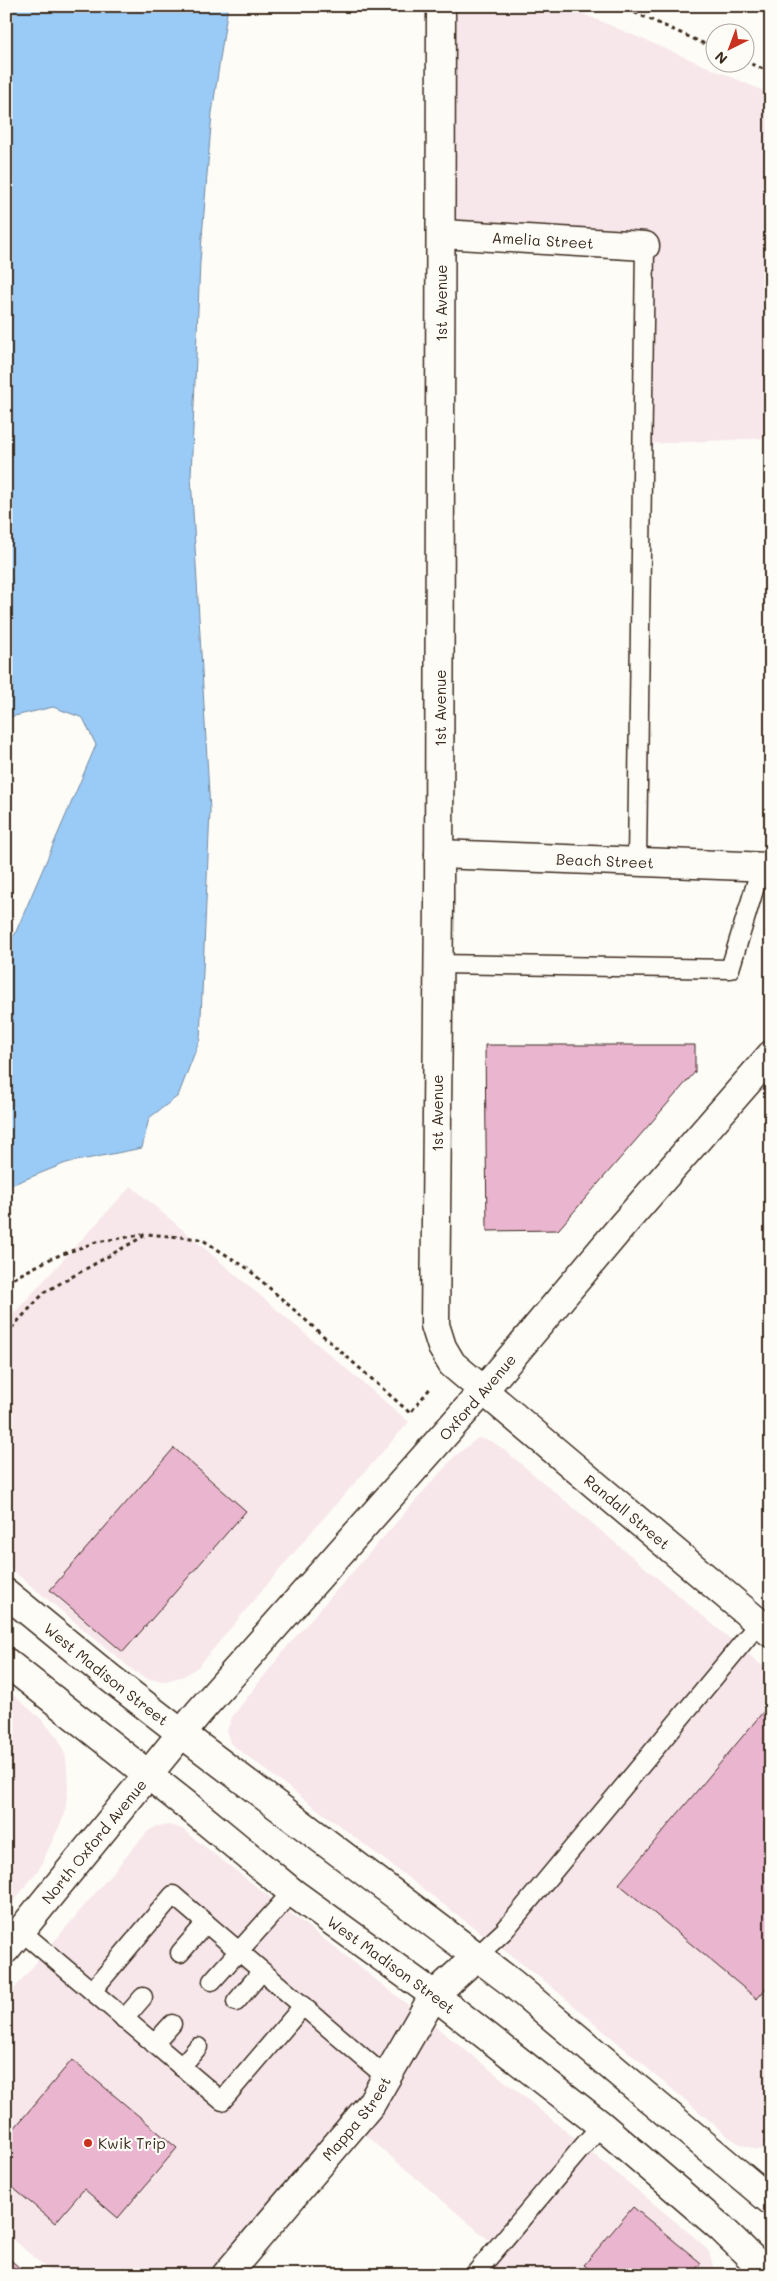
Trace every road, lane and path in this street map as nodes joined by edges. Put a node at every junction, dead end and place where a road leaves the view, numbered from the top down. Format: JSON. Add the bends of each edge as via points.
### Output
{"nodes":[{"id":1,"x":440,"y":6,"type":"edge"},
{"id":2,"x":620,"y":6,"type":"edge"},
{"id":3,"x":704,"y":44,"type":"edge"},
{"id":4,"x":754,"y":65,"type":"edge"},
{"id":5,"x":771,"y":72,"type":"edge"},
{"id":6,"x":442,"y":234,"type":"junction"},
{"id":7,"x":645,"y":246,"type":"joint"},
{"id":8,"x":439,"y":854,"type":"junction"},
{"id":9,"x":637,"y":862,"type":"junction"},
{"id":10,"x":766,"y":867,"type":"edge"},
{"id":11,"x":438,"y":964,"type":"junction"},
{"id":12,"x":771,"y":1055,"type":"edge"},
{"id":13,"x":147,"y":1234,"type":"junction"},
{"id":14,"x":6,"y":1282,"type":"edge"},
{"id":15,"x":6,"y":1334,"type":"edge"},
{"id":16,"x":435,"y":1382,"type":"dead end"},
{"id":17,"x":483,"y":1392,"type":"junction"},
{"id":18,"x":6,"y":1592,"type":"edge"},
{"id":19,"x":767,"y":1622,"type":"edge"},
{"id":20,"x":6,"y":1662,"type":"edge"},
{"id":21,"x":180,"y":1733,"type":"junction"},
{"id":22,"x":149,"y":1775,"type":"junction"},
{"id":23,"x":292,"y":1892,"type":"junction"},
{"id":24,"x":206,"y":1923,"type":"junction"},
{"id":25,"x":14,"y":1940,"type":"edge"},
{"id":26,"x":238,"y":1951,"type":"junction"},
{"id":27,"x":180,"y":1953,"type":"dead end"},
{"id":28,"x":477,"y":1956,"type":"junction"},
{"id":29,"x":262,"y":1971,"type":"junction"},
{"id":30,"x":212,"y":1981,"type":"dead end"},
{"id":31,"x":92,"y":1991,"type":"junction"},
{"id":32,"x":434,"y":1995,"type":"junction"},
{"id":33,"x":143,"y":1997,"type":"dead end"},
{"id":34,"x":236,"y":2002,"type":"dead end"},
{"id":35,"x":302,"y":2006,"type":"junction"},
{"id":36,"x":124,"y":2019,"type":"junction"},
{"id":37,"x":172,"y":2024,"type":"dead end"},
{"id":38,"x":154,"y":2044,"type":"junction"},
{"id":39,"x":198,"y":2046,"type":"dead end"},
{"id":40,"x":181,"y":2067,"type":"junction"},
{"id":41,"x":387,"y":2078,"type":"junction"},
{"id":42,"x":601,"y":2125,"type":"junction"},
{"id":43,"x":766,"y":2140,"type":"dead end"},
{"id":44,"x":767,"y":2149,"type":"dead end"},
{"id":45,"x":771,"y":2201,"type":"edge"},
{"id":46,"x":767,"y":2271,"type":"edge"},
{"id":47,"x":226,"y":2275,"type":"edge"},
{"id":48,"x":474,"y":2275,"type":"edge"}],
"edges":[{"from":1,"to":6,"type":"street","name":"1st Avenue"},
{"from":2,"to":3,"type":"path"},
{"from":4,"to":5,"type":"path"},
{"from":6,"to":7,"type":"street","name":"Amelia Street"},
{"from":6,"to":8,"type":"street","name":"1st Avenue"},
{"from":7,"to":9,"type":"lane"},
{"from":8,"to":9,"type":"street","name":"Beach Street"},
{"from":8,"to":11,"type":"street","name":"1st Avenue"},
{"from":9,"to":10,"type":"street","name":"Beach Street"},
{"from":10,"to":11,"type":"lane","via":[[730,969]]},
{"from":11,"to":17,"type":"street","name":"1st Avenue","via":[[435,1325],[452,1364]]},
{"from":12,"to":17,"type":"street","name":"Oxford Avenue","via":[[621,1226]]},
{"from":13,"to":14,"type":"path","via":[[96,1242],[52,1258]]},
{"from":13,"to":15,"type":"path","via":[[45,1292]]},
{"from":13,"to":16,"type":"path","via":[[201,1238],[246,1268],[410,1413]]},
{"from":17,"to":19,"type":"street","name":"Randall Street"},
{"from":17,"to":21,"type":"street","name":"Oxford Avenue"},
{"from":18,"to":21,"type":"street","name":"West Madison Street"},
{"from":19,"to":28,"type":"lane","via":[[504,1931]]},
{"from":20,"to":22,"type":"street","name":"West Madison Street"},
{"from":21,"to":22,"type":"street","name":"North Oxford Avenue"},
{"from":21,"to":28,"type":"street","name":"West Madison Street"},
{"from":22,"to":23,"type":"street","name":"West Madison Street"},
{"from":22,"to":25,"type":"street","name":"North Oxford Avenue"},
{"from":23,"to":26,"type":"lane"},
{"from":23,"to":32,"type":"street","name":"West Madison Street"},
{"from":24,"to":26,"type":"lane"},
{"from":24,"to":27,"type":"lane"},
{"from":24,"to":31,"type":"lane","via":[[173,1895]]},
{"from":25,"to":31,"type":"lane"},
{"from":26,"to":29,"type":"lane"},
{"from":26,"to":30,"type":"lane"},
{"from":28,"to":32,"type":"street","name":"Mappa Street"},
{"from":28,"to":45,"type":"street","name":"West Madison Street"},
{"from":29,"to":34,"type":"lane"},
{"from":29,"to":35,"type":"lane"},
{"from":31,"to":36,"type":"lane"},
{"from":32,"to":41,"type":"street","name":"Mappa Street"},
{"from":32,"to":42,"type":"street","name":"West Madison Street"},
{"from":33,"to":36,"type":"lane"},
{"from":35,"to":40,"type":"lane","via":[[222,2101]]},
{"from":35,"to":41,"type":"lane"},
{"from":36,"to":38,"type":"lane"},
{"from":37,"to":38,"type":"lane"},
{"from":38,"to":40,"type":"lane"},
{"from":39,"to":40,"type":"lane"},
{"from":41,"to":47,"type":"street","name":"Mappa Street","via":[[371,2104]]},
{"from":42,"to":46,"type":"street","name":"West Madison Street"},
{"from":42,"to":48,"type":"lane"},
{"from":43,"to":44,"type":"path"}]}
